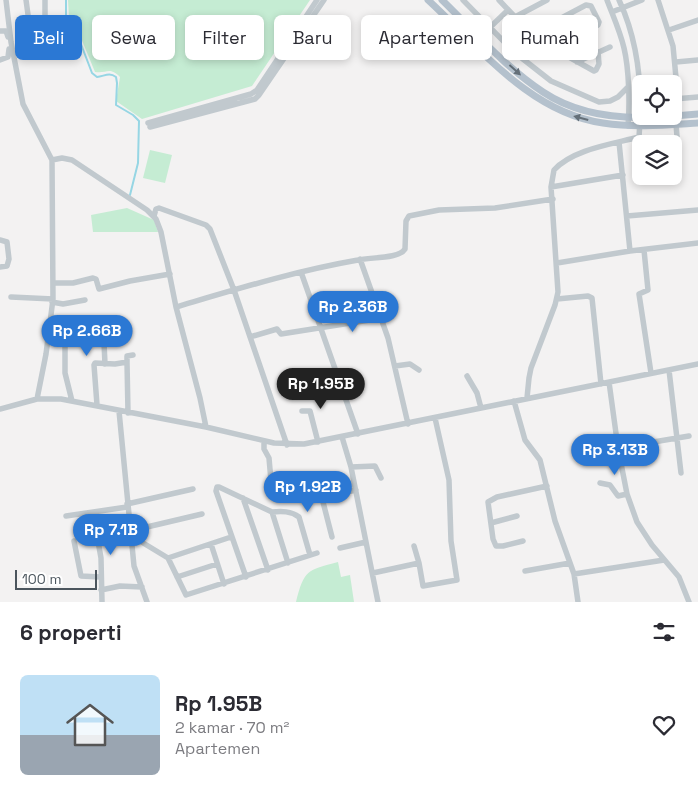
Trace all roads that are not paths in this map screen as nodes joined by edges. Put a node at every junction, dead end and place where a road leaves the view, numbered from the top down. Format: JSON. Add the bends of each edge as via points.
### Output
{"nodes":[{"id":1,"x":6,"y":0,"type":"edge"},
{"id":2,"x":26,"y":0,"type":"edge"},
{"id":3,"x":45,"y":0,"type":"edge"},
{"id":4,"x":317,"y":0,"type":"edge"},
{"id":5,"x":324,"y":0,"type":"edge"},
{"id":6,"x":428,"y":0,"type":"edge"},
{"id":7,"x":442,"y":0,"type":"edge"},
{"id":8,"x":463,"y":0,"type":"edge"},
{"id":9,"x":499,"y":0,"type":"edge"},
{"id":10,"x":510,"y":0,"type":"edge"},
{"id":11,"x":548,"y":0,"type":"edge"},
{"id":12,"x":607,"y":0,"type":"edge"},
{"id":13,"x":619,"y":0,"type":"edge"},
{"id":14,"x":642,"y":0,"type":"edge"},
{"id":15,"x":658,"y":0,"type":"edge"},
{"id":16,"x":538,"y":3,"type":"edge"},
{"id":17,"x":622,"y":7,"type":"junction"},
{"id":18,"x":507,"y":8,"type":"junction"},
{"id":19,"x":612,"y":12,"type":"junction"},
{"id":20,"x":444,"y":15,"type":"edge"},
{"id":21,"x":457,"y":15,"type":"edge"},
{"id":22,"x":479,"y":15,"type":"edge"},
{"id":23,"x":513,"y":15,"type":"edge"},
{"id":24,"x":518,"y":15,"type":"edge"},
{"id":25,"x":567,"y":15,"type":"edge"},
{"id":26,"x":596,"y":15,"type":"edge"},
{"id":27,"x":698,"y":20,"type":"edge"},
{"id":28,"x":492,"y":24,"type":"edge"},
{"id":29,"x":492,"y":28,"type":"edge"},
{"id":30,"x":669,"y":30,"type":"junction"},
{"id":31,"x":0,"y":31,"type":"edge"},
{"id":32,"x":610,"y":47,"type":"dead end"},
{"id":33,"x":492,"y":48,"type":"edge"},
{"id":34,"x":598,"y":52,"type":"joint"},
{"id":35,"x":0,"y":60,"type":"edge"},
{"id":36,"x":491,"y":60,"type":"edge"},
{"id":37,"x":573,"y":60,"type":"edge"},
{"id":38,"x":581,"y":60,"type":"edge"},
{"id":39,"x":698,"y":60,"type":"edge"},
{"id":40,"x":577,"y":62,"type":"junction"},
{"id":41,"x":676,"y":62,"type":"junction"},
{"id":42,"x":638,"y":75,"type":"edge"},
{"id":43,"x":676,"y":75,"type":"edge"},
{"id":44,"x":628,"y":87,"type":"junction"},
{"id":45,"x":698,"y":97,"type":"edge"},
{"id":46,"x":682,"y":98,"type":"edge"},
{"id":47,"x":698,"y":114,"type":"edge"},
{"id":48,"x":682,"y":115,"type":"edge"},
{"id":49,"x":629,"y":118,"type":"junction"},
{"id":50,"x":167,"y":120,"type":"junction"},
{"id":51,"x":698,"y":123,"type":"edge"},
{"id":52,"x":682,"y":124,"type":"edge"},
{"id":53,"x":149,"y":125,"type":"dead end"},
{"id":54,"x":664,"y":125,"type":"edge"},
{"id":55,"x":628,"y":126,"type":"junction"},
{"id":56,"x":639,"y":127,"type":"junction"},
{"id":57,"x":619,"y":142,"type":"junction"},
{"id":58,"x":52,"y":160,"type":"junction"},
{"id":59,"x":623,"y":175,"type":"junction"},
{"id":60,"x":551,"y":187,"type":"junction"},
{"id":61,"x":553,"y":199,"type":"junction"},
{"id":62,"x":698,"y":210,"type":"edge"},
{"id":63,"x":154,"y":216,"type":"junction"},
{"id":64,"x":627,"y":216,"type":"junction"},
{"id":65,"x":0,"y":240,"type":"edge"},
{"id":66,"x":698,"y":243,"type":"edge"},
{"id":67,"x":644,"y":250,"type":"junction"},
{"id":68,"x":630,"y":251,"type":"junction"},
{"id":69,"x":360,"y":259,"type":"junction"},
{"id":70,"x":557,"y":263,"type":"junction"},
{"id":71,"x":0,"y":267,"type":"edge"},
{"id":72,"x":301,"y":272,"type":"junction"},
{"id":73,"x":170,"y":274,"type":"junction"},
{"id":74,"x":53,"y":282,"type":"junction"},
{"id":75,"x":234,"y":290,"type":"junction"},
{"id":76,"x":11,"y":297,"type":"dead end"},
{"id":77,"x":557,"y":299,"type":"junction"},
{"id":78,"x":85,"y":300,"type":"dead end"},
{"id":79,"x":52,"y":301,"type":"junction"},
{"id":80,"x":176,"y":307,"type":"junction"},
{"id":81,"x":382,"y":318,"type":"junction"},
{"id":82,"x":320,"y":328,"type":"junction"},
{"id":83,"x":250,"y":337,"type":"junction"},
{"id":84,"x":48,"y":342,"type":"junction"},
{"id":85,"x":65,"y":343,"type":"junction"},
{"id":86,"x":133,"y":354,"type":"dead end"},
{"id":87,"x":126,"y":362,"type":"junction"},
{"id":88,"x":105,"y":364,"type":"junction"},
{"id":89,"x":698,"y":364,"type":"edge"},
{"id":90,"x":395,"y":366,"type":"junction"},
{"id":91,"x":419,"y":370,"type":"dead end"},
{"id":92,"x":669,"y":370,"type":"junction"},
{"id":93,"x":651,"y":374,"type":"junction"},
{"id":94,"x":467,"y":376,"type":"dead end"},
{"id":95,"x":609,"y":382,"type":"junction"},
{"id":96,"x":601,"y":384,"type":"junction"},
{"id":97,"x":37,"y":398,"type":"junction"},
{"id":98,"x":527,"y":398,"type":"junction"},
{"id":99,"x":72,"y":401,"type":"junction"},
{"id":100,"x":514,"y":401,"type":"junction"},
{"id":101,"x":97,"y":405,"type":"junction"},
{"id":102,"x":481,"y":408,"type":"junction"},
{"id":103,"x":0,"y":409,"type":"edge"},
{"id":104,"x":119,"y":411,"type":"junction"},
{"id":105,"x":302,"y":411,"type":"dead end"},
{"id":106,"x":128,"y":412,"type":"junction"},
{"id":107,"x":435,"y":418,"type":"junction"},
{"id":108,"x":408,"y":424,"type":"junction"},
{"id":109,"x":206,"y":428,"type":"junction"},
{"id":110,"x":358,"y":434,"type":"junction"},
{"id":111,"x":689,"y":436,"type":"dead end"},
{"id":112,"x":342,"y":437,"type":"junction"},
{"id":113,"x":676,"y":438,"type":"junction"},
{"id":114,"x":264,"y":441,"type":"junction"},
{"id":115,"x":318,"y":442,"type":"junction"},
{"id":116,"x":286,"y":445,"type":"junction"},
{"id":117,"x":618,"y":448,"type":"junction"},
{"id":118,"x":351,"y":467,"type":"junction"},
{"id":119,"x":681,"y":473,"type":"dead end"},
{"id":120,"x":381,"y":478,"type":"dead end"},
{"id":121,"x":270,"y":481,"type":"dead end"},
{"id":122,"x":600,"y":483,"type":"dead end"},
{"id":123,"x":547,"y":486,"type":"junction"},
{"id":124,"x":193,"y":488,"type":"dead end"},
{"id":125,"x":356,"y":490,"type":"junction"},
{"id":126,"x":627,"y":494,"type":"junction"},
{"id":127,"x":243,"y":498,"type":"junction"},
{"id":128,"x":127,"y":505,"type":"junction"},
{"id":129,"x":272,"y":512,"type":"junction"},
{"id":130,"x":94,"y":513,"type":"junction"},
{"id":131,"x":202,"y":514,"type":"dead end"},
{"id":132,"x":66,"y":516,"type":"dead end"},
{"id":133,"x":517,"y":516,"type":"dead end"},
{"id":134,"x":491,"y":523,"type":"junction"},
{"id":135,"x":130,"y":532,"type":"junction"},
{"id":136,"x":232,"y":538,"type":"junction"},
{"id":137,"x":332,"y":538,"type":"dead end"},
{"id":138,"x":523,"y":540,"type":"dead end"},
{"id":139,"x":74,"y":541,"type":"dead end"},
{"id":140,"x":366,"y":542,"type":"junction"},
{"id":141,"x":211,"y":544,"type":"junction"},
{"id":142,"x":414,"y":546,"type":"dead end"},
{"id":143,"x":340,"y":548,"type":"dead end"},
{"id":144,"x":317,"y":553,"type":"dead end"},
{"id":145,"x":310,"y":555,"type":"junction"},
{"id":146,"x":168,"y":558,"type":"junction"},
{"id":147,"x":664,"y":560,"type":"junction"},
{"id":148,"x":570,"y":562,"type":"junction"},
{"id":149,"x":288,"y":563,"type":"junction"},
{"id":150,"x":217,"y":564,"type":"junction"},
{"id":151,"x":419,"y":564,"type":"junction"},
{"id":152,"x":268,"y":570,"type":"junction"},
{"id":153,"x":526,"y":571,"type":"dead end"},
{"id":154,"x":373,"y":573,"type":"junction"},
{"id":155,"x":574,"y":574,"type":"junction"},
{"id":156,"x":100,"y":577,"type":"junction"},
{"id":157,"x":177,"y":577,"type":"junction"},
{"id":158,"x":246,"y":577,"type":"junction"},
{"id":159,"x":224,"y":584,"type":"junction"},
{"id":160,"x":142,"y":587,"type":"junction"},
{"id":161,"x":101,"y":590,"type":"junction"},
{"id":162,"x":102,"y":602,"type":"edge"},
{"id":163,"x":146,"y":602,"type":"edge"},
{"id":164,"x":378,"y":602,"type":"edge"},
{"id":165,"x":578,"y":602,"type":"edge"},
{"id":166,"x":690,"y":602,"type":"edge"}],
"edges":[{"from":1,"to":58,"type":"street","via":[[23,104]]},
{"from":2,"to":3,"type":"street","via":[[29,22],[45,18]]},
{"from":4,"to":50,"type":"street","via":[[257,90]]},
{"from":5,"to":50,"type":"street","via":[[259,95]]},
{"from":6,"to":20,"type":"main road"},
{"from":7,"to":21,"type":"main road"},
{"from":8,"to":22,"type":"street"},
{"from":9,"to":18,"type":"street"},
{"from":10,"to":18,"type":"street"},
{"from":11,"to":16,"type":"street"},
{"from":12,"to":19,"type":"street"},
{"from":13,"to":17,"type":"street"},
{"from":14,"to":17,"type":"street"},
{"from":15,"to":30,"type":"street"},
{"from":16,"to":24,"type":"street"},
{"from":17,"to":19,"type":"street"},
{"from":17,"to":42,"type":"street","via":[[634,43]]},
{"from":18,"to":23,"type":"street"},
{"from":18,"to":28,"type":"street"},
{"from":19,"to":44,"type":"street","via":[[625,50]]},
{"from":25,"to":26,"type":"street","via":[[586,5],[591,6]]},
{"from":27,"to":30,"type":"street"},
{"from":29,"to":44,"type":"street","via":[[535,69],[577,93],[605,102],[618,97]]},
{"from":30,"to":41,"type":"street"},
{"from":31,"to":35,"type":"street","via":[[8,33],[9,54]]},
{"from":32,"to":34,"type":"street"},
{"from":33,"to":49,"type":"main road","one_way":true,"via":[[544,94],[602,115]]},
{"from":34,"to":40,"type":"street","via":[[599,66],[595,71]]},
{"from":55,"to":36,"type":"main road","one_way":true,"via":[[568,114],[540,100]]},
{"from":37,"to":40,"type":"street"},
{"from":38,"to":40,"type":"street"},
{"from":39,"to":41,"type":"street"},
{"from":41,"to":43,"type":"street"},
{"from":44,"to":49,"type":"street"},
{"from":45,"to":46,"type":"street"},
{"from":47,"to":48,"type":"main road"},
{"from":49,"to":55,"type":"street"},
{"from":50,"to":53,"type":"street"},
{"from":51,"to":52,"type":"main road"},
{"from":54,"to":56,"type":"main road"},
{"from":55,"to":56,"type":"main road"},
{"from":56,"to":57,"type":"street","via":[[639,137]]},
{"from":57,"to":59,"type":"street"},
{"from":57,"to":60,"type":"street","via":[[584,152],[558,165]]},
{"from":58,"to":63,"type":"street","via":[[72,160]]},
{"from":58,"to":74,"type":"street"},
{"from":59,"to":60,"type":"street"},
{"from":59,"to":64,"type":"street"},
{"from":60,"to":61,"type":"street"},
{"from":61,"to":69,"type":"street","via":[[409,216],[403,252]]},
{"from":61,"to":70,"type":"street"},
{"from":62,"to":64,"type":"street"},
{"from":63,"to":73,"type":"street"},
{"from":63,"to":75,"type":"street","via":[[158,208],[206,225],[213,234]]},
{"from":64,"to":68,"type":"street"},
{"from":65,"to":71,"type":"street","via":[[7,242],[9,259],[7,266]]},
{"from":66,"to":67,"type":"street"},
{"from":67,"to":68,"type":"street"},
{"from":67,"to":93,"type":"street","via":[[648,290],[639,294]]},
{"from":68,"to":70,"type":"street"},
{"from":69,"to":72,"type":"street"},
{"from":69,"to":81,"type":"street"},
{"from":70,"to":77,"type":"street"},
{"from":72,"to":75,"type":"street"},
{"from":72,"to":82,"type":"street"},
{"from":73,"to":74,"type":"street","via":[[99,289],[93,278],[73,283]]},
{"from":73,"to":80,"type":"street"},
{"from":74,"to":79,"type":"street"},
{"from":75,"to":80,"type":"street"},
{"from":75,"to":83,"type":"street"},
{"from":76,"to":79,"type":"street"},
{"from":77,"to":96,"type":"street","via":[[592,298]]},
{"from":77,"to":98,"type":"street","via":[[531,368]]},
{"from":78,"to":79,"type":"street","via":[[64,304]]},
{"from":79,"to":84,"type":"street"},
{"from":80,"to":109,"type":"street"},
{"from":81,"to":82,"type":"street"},
{"from":81,"to":90,"type":"street"},
{"from":82,"to":83,"type":"street","via":[[281,334],[277,329]]},
{"from":82,"to":110,"type":"street"},
{"from":83,"to":116,"type":"street"},
{"from":84,"to":85,"type":"street"},
{"from":84,"to":97,"type":"street"},
{"from":85,"to":88,"type":"street","via":[[104,343]]},
{"from":85,"to":99,"type":"street","via":[[66,373]]},
{"from":86,"to":87,"type":"street","via":[[127,356]]},
{"from":87,"to":88,"type":"street"},
{"from":87,"to":106,"type":"street"},
{"from":88,"to":101,"type":"street","via":[[94,365]]},
{"from":89,"to":92,"type":"street"},
{"from":90,"to":91,"type":"street","via":[[410,364]]},
{"from":90,"to":108,"type":"street"},
{"from":92,"to":93,"type":"street"},
{"from":92,"to":113,"type":"street"},
{"from":93,"to":95,"type":"street"},
{"from":94,"to":102,"type":"street","via":[[477,392]]},
{"from":95,"to":96,"type":"street"},
{"from":95,"to":117,"type":"street"},
{"from":96,"to":98,"type":"street"},
{"from":97,"to":99,"type":"street"},
{"from":97,"to":103,"type":"street"},
{"from":98,"to":100,"type":"street"},
{"from":99,"to":101,"type":"street"},
{"from":100,"to":102,"type":"street"},
{"from":100,"to":123,"type":"street","via":[[521,431],[539,458]]},
{"from":101,"to":104,"type":"street"},
{"from":102,"to":107,"type":"street"},
{"from":104,"to":106,"type":"street"},
{"from":104,"to":128,"type":"street"},
{"from":105,"to":115,"type":"street","via":[[310,410]]},
{"from":106,"to":109,"type":"street"},
{"from":107,"to":108,"type":"street"},
{"from":107,"to":151,"type":"street","via":[[449,480],[451,541],[457,580],[423,586]]},
{"from":108,"to":110,"type":"street"},
{"from":109,"to":114,"type":"street"},
{"from":110,"to":112,"type":"street"},
{"from":111,"to":113,"type":"street"},
{"from":112,"to":115,"type":"street"},
{"from":112,"to":118,"type":"street"},
{"from":113,"to":117,"type":"street"},
{"from":113,"to":119,"type":"street"},
{"from":114,"to":116,"type":"street"},
{"from":114,"to":121,"type":"street","via":[[264,449],[270,458]]},
{"from":115,"to":116,"type":"street"},
{"from":117,"to":126,"type":"street"},
{"from":118,"to":120,"type":"street","via":[[375,466]]},
{"from":118,"to":125,"type":"street"},
{"from":122,"to":126,"type":"street","via":[[610,485],[618,496]]},
{"from":123,"to":134,"type":"street","via":[[490,500],[487,504]]},
{"from":123,"to":148,"type":"street"},
{"from":124,"to":128,"type":"street"},
{"from":125,"to":137,"type":"street","via":[[329,496],[323,502]]},
{"from":125,"to":140,"type":"street"},
{"from":126,"to":147,"type":"street","via":[[640,528]]},
{"from":127,"to":129,"type":"street"},
{"from":127,"to":136,"type":"street","via":[[216,488]]},
{"from":127,"to":152,"type":"street"},
{"from":128,"to":130,"type":"street"},
{"from":128,"to":135,"type":"street"},
{"from":129,"to":145,"type":"street","via":[[294,513],[298,517]]},
{"from":129,"to":149,"type":"street"},
{"from":130,"to":132,"type":"street"},
{"from":130,"to":156,"type":"street","via":[[101,558]]},
{"from":131,"to":135,"type":"street"},
{"from":133,"to":134,"type":"street"},
{"from":134,"to":138,"type":"street","via":[[496,546]]},
{"from":135,"to":146,"type":"street"},
{"from":135,"to":160,"type":"street","via":[[134,566]]},
{"from":136,"to":141,"type":"street"},
{"from":136,"to":158,"type":"street"},
{"from":139,"to":156,"type":"street","via":[[81,576]]},
{"from":140,"to":143,"type":"street"},
{"from":140,"to":154,"type":"street"},
{"from":141,"to":146,"type":"street"},
{"from":141,"to":150,"type":"street"},
{"from":142,"to":151,"type":"street"},
{"from":144,"to":145,"type":"street"},
{"from":145,"to":149,"type":"street"},
{"from":146,"to":157,"type":"street"},
{"from":147,"to":155,"type":"street"},
{"from":147,"to":166,"type":"street","via":[[679,577]]},
{"from":148,"to":153,"type":"street"},
{"from":148,"to":155,"type":"street"},
{"from":149,"to":152,"type":"street"},
{"from":150,"to":157,"type":"street"},
{"from":150,"to":159,"type":"street"},
{"from":151,"to":154,"type":"street"},
{"from":152,"to":158,"type":"street"},
{"from":154,"to":164,"type":"street"},
{"from":155,"to":165,"type":"street"},
{"from":156,"to":161,"type":"street"},
{"from":157,"to":159,"type":"street","via":[[186,595]]},
{"from":158,"to":159,"type":"street"},
{"from":160,"to":161,"type":"street","via":[[120,586]]},
{"from":160,"to":163,"type":"street"},
{"from":161,"to":162,"type":"street"}]}
